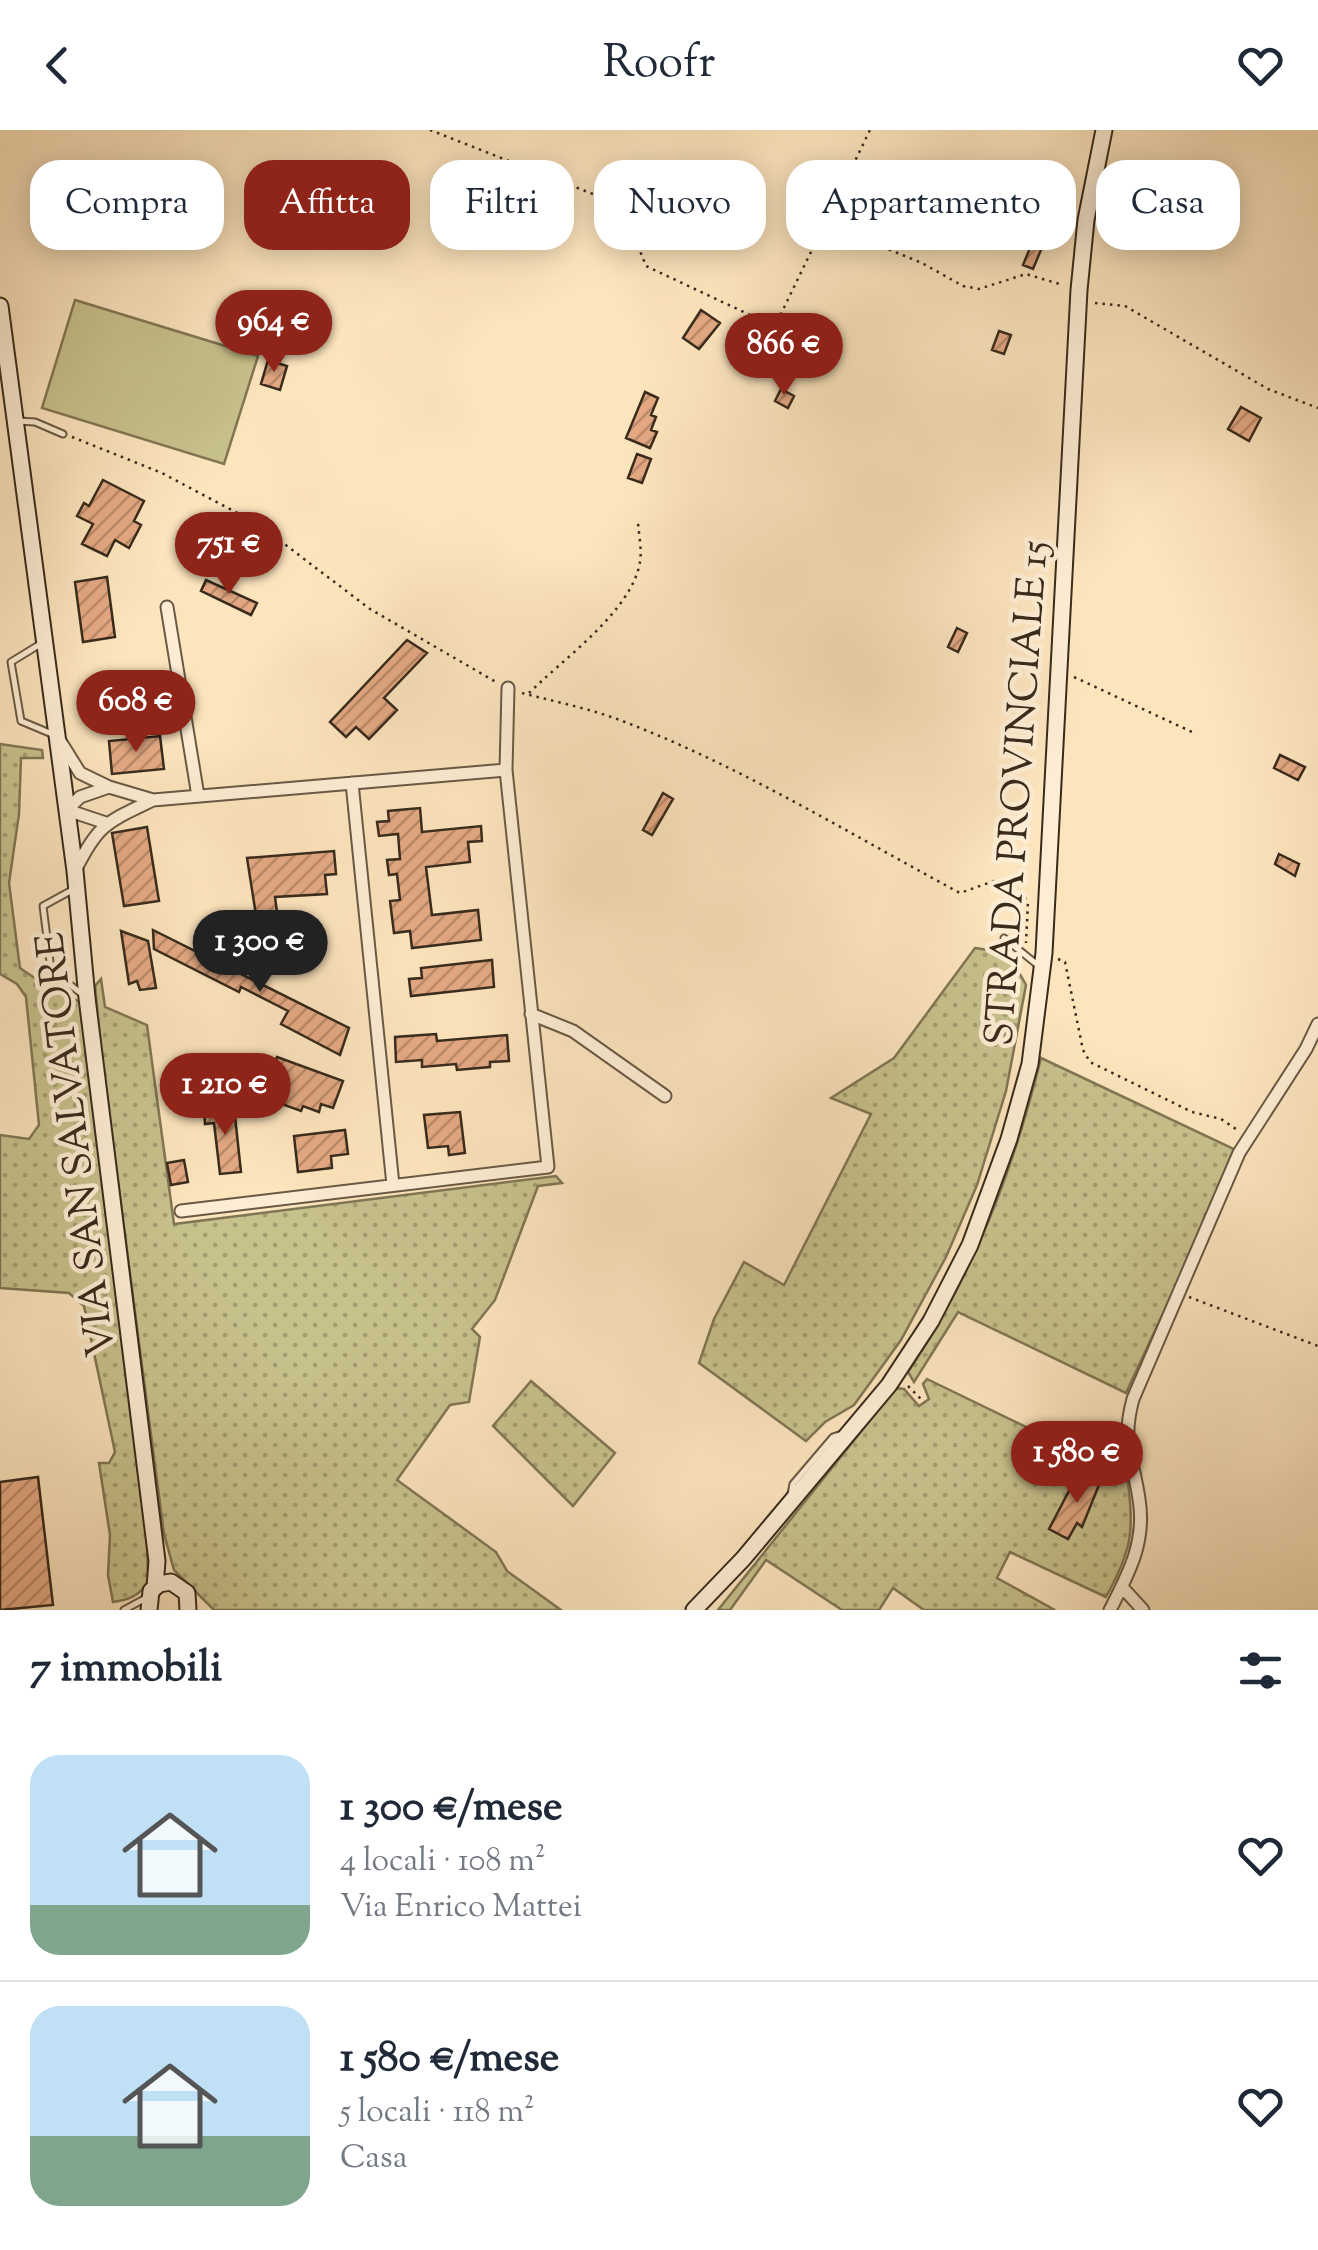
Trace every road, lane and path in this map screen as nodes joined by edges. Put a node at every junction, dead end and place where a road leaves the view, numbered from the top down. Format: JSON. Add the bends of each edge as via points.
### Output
{"nodes":[{"id":1,"x":430,"y":130,"type":"edge"},
{"id":2,"x":870,"y":130,"type":"edge"},
{"id":3,"x":1104,"y":130,"type":"edge"},
{"id":4,"x":856,"y":160,"type":"edge"},
{"id":5,"x":813,"y":250,"type":"edge"},
{"id":6,"x":890,"y":250,"type":"edge"},
{"id":7,"x":1079,"y":295,"type":"junction"},
{"id":8,"x":0,"y":306,"type":"edge"},
{"id":9,"x":1318,"y":408,"type":"edge"},
{"id":10,"x":15,"y":421,"type":"junction"},
{"id":11,"x":63,"y":434,"type":"joint"},
{"id":12,"x":638,"y":523,"type":"dead end"},
{"id":13,"x":167,"y":607,"type":"dead end"},
{"id":14,"x":44,"y":642,"type":"junction"},
{"id":15,"x":1058,"y":671,"type":"junction"},
{"id":16,"x":508,"y":688,"type":"junction"},
{"id":17,"x":528,"y":694,"type":"junction"},
{"id":18,"x":1192,"y":732,"type":"dead end"},
{"id":19,"x":57,"y":736,"type":"junction"},
{"id":20,"x":506,"y":770,"type":"junction"},
{"id":21,"x":352,"y":783,"type":"junction"},
{"id":22,"x":109,"y":787,"type":"junction"},
{"id":23,"x":198,"y":796,"type":"junction"},
{"id":24,"x":153,"y":800,"type":"junction"},
{"id":25,"x":67,"y":810,"type":"junction"},
{"id":26,"x":106,"y":823,"type":"junction"},
{"id":27,"x":76,"y":879,"type":"junction"},
{"id":28,"x":1004,"y":938,"type":"dead end"},
{"id":29,"x":1025,"y":955,"type":"junction"},
{"id":30,"x":1043,"y":960,"type":"junction"},
{"id":31,"x":87,"y":998,"type":"junction"},
{"id":32,"x":531,"y":1014,"type":"junction"},
{"id":33,"x":1318,"y":1024,"type":"edge"},
{"id":34,"x":665,"y":1096,"type":"dead end"},
{"id":35,"x":1249,"y":1138,"type":"junction"},
{"id":36,"x":393,"y":1185,"type":"junction"},
{"id":37,"x":181,"y":1212,"type":"dead end"},
{"id":38,"x":1178,"y":1298,"type":"junction"},
{"id":39,"x":1318,"y":1346,"type":"edge"},
{"id":40,"x":895,"y":1376,"type":"junction"},
{"id":41,"x":924,"y":1402,"type":"dead end"},
{"id":42,"x":743,"y":1559,"type":"junction"},
{"id":43,"x":157,"y":1561,"type":"junction"},
{"id":44,"x":175,"y":1583,"type":"junction"},
{"id":45,"x":1122,"y":1587,"type":"junction"},
{"id":46,"x":150,"y":1597,"type":"edge"},
{"id":47,"x":127,"y":1610,"type":"edge"},
{"id":48,"x":188,"y":1610,"type":"edge"},
{"id":49,"x":694,"y":1610,"type":"edge"},
{"id":50,"x":707,"y":1610,"type":"edge"},
{"id":51,"x":1110,"y":1610,"type":"edge"},
{"id":52,"x":1143,"y":1610,"type":"edge"}],
"edges":[{"from":1,"to":5,"type":"path","via":[[624,211],[646,266],[767,323],[779,318]]},
{"from":2,"to":4,"type":"path"},
{"from":3,"to":7,"type":"main road","name":"STRADA PROVINCIALE 15"},
{"from":6,"to":7,"type":"path","via":[[962,286],[979,289],[1026,274]]},
{"from":7,"to":9,"type":"path","via":[[1124,306],[1268,388]]},
{"from":7,"to":15,"type":"main road","name":"STRADA PROVINCIALE 15"},
{"from":8,"to":10,"type":"main road","name":"VIA SAN SALVATORE"},
{"from":10,"to":11,"type":"lane"},
{"from":10,"to":14,"type":"main road","name":"VIA SAN SALVATORE"},
{"from":11,"to":16,"type":"path","via":[[162,473],[258,524],[370,609]]},
{"from":12,"to":17,"type":"path","via":[[640,563],[630,586],[607,619]]},
{"from":13,"to":23,"type":"street"},
{"from":14,"to":19,"type":"main road","name":"VIA SAN SALVATORE"},
{"from":14,"to":19,"type":"lane","via":[[11,662],[21,720]]},
{"from":15,"to":18,"type":"path"},
{"from":15,"to":30,"type":"main road","name":"STRADA PROVINCIALE 15"},
{"from":16,"to":17,"type":"path"},
{"from":16,"to":20,"type":"street"},
{"from":17,"to":29,"type":"path","via":[[620,720],[724,765],[960,893],[994,881],[1020,892],[1028,902]]},
{"from":19,"to":22,"type":"street","via":[[80,774]]},
{"from":19,"to":25,"type":"main road","name":"VIA SAN SALVATORE"},
{"from":20,"to":21,"type":"street"},
{"from":20,"to":32,"type":"street"},
{"from":21,"to":23,"type":"street"},
{"from":21,"to":36,"type":"street"},
{"from":22,"to":24,"type":"street"},
{"from":22,"to":25,"type":"street","via":[[80,796]]},
{"from":23,"to":24,"type":"street"},
{"from":24,"to":26,"type":"street"},
{"from":25,"to":26,"type":"street"},
{"from":25,"to":27,"type":"main road","name":"VIA SAN SALVATORE"},
{"from":26,"to":27,"type":"street","via":[[92,837]]},
{"from":27,"to":31,"type":"main road","name":"VIA SAN SALVATORE"},
{"from":27,"to":31,"type":"lane","via":[[43,906],[51,970]]},
{"from":28,"to":29,"type":"lane"},
{"from":29,"to":30,"type":"lane"},
{"from":30,"to":35,"type":"path","via":[[1065,962],[1090,1062],[1192,1112],[1221,1118]]},
{"from":30,"to":40,"type":"main road","name":"STRADA PROVINCIALE 15","via":[[1030,1064],[1009,1139],[970,1244]]},
{"from":31,"to":43,"type":"main road","name":"VIA SAN SALVATORE"},
{"from":32,"to":34,"type":"street","via":[[574,1030]]},
{"from":32,"to":36,"type":"street","via":[[548,1167]]},
{"from":33,"to":35,"type":"street"},
{"from":35,"to":38,"type":"street"},
{"from":36,"to":37,"type":"street"},
{"from":38,"to":39,"type":"path","via":[[1212,1304]]},
{"from":38,"to":45,"type":"street","via":[[1126,1424],[1140,1526],[1133,1568]]},
{"from":40,"to":41,"type":"path"},
{"from":40,"to":42,"type":"main road","name":"STRADA PROVINCIALE 15"},
{"from":42,"to":49,"type":"main road","name":"STRADA PROVINCIALE 15"},
{"from":42,"to":50,"type":"main road","name":"STRADA PROVINCIALE 15"},
{"from":43,"to":44,"type":"main road"},
{"from":43,"to":46,"type":"main road","name":"VIA SAN SALVATORE"},
{"from":44,"to":46,"type":"main road","via":[[165,1582]]},
{"from":44,"to":48,"type":"main road","via":[[187,1592]]},
{"from":45,"to":51,"type":"street"},
{"from":45,"to":52,"type":"street"},
{"from":46,"to":47,"type":"lane"}]}
